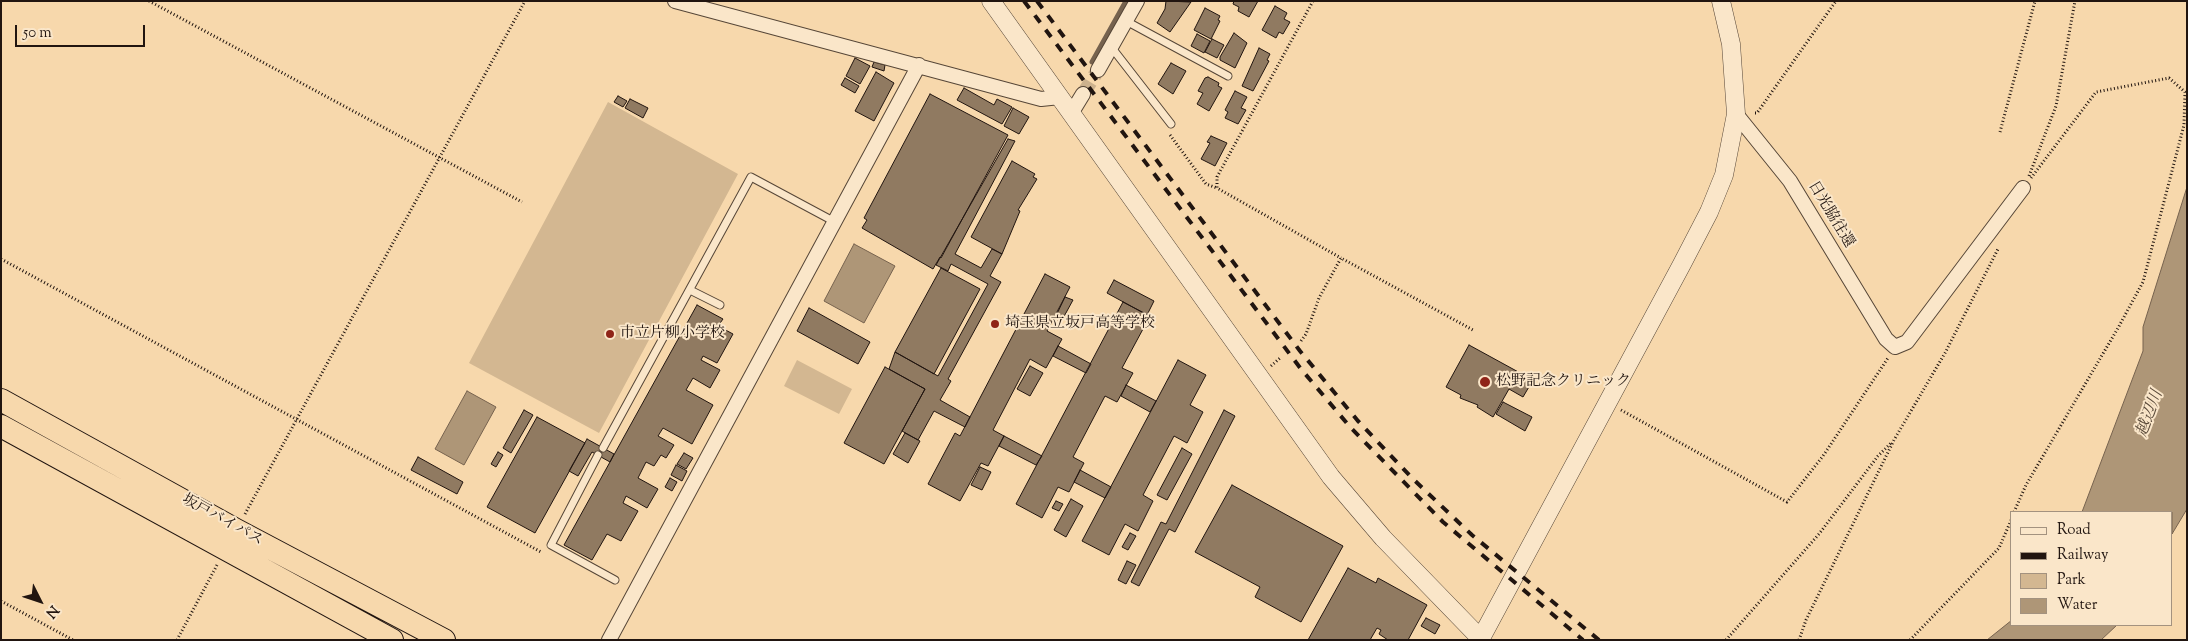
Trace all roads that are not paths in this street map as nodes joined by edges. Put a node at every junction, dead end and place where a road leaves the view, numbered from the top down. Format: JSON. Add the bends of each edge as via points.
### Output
{"nodes":[{"id":1,"x":674,"y":1,"type":"edge"},
{"id":2,"x":991,"y":1,"type":"edge"},
{"id":3,"x":1137,"y":1,"type":"edge"},
{"id":4,"x":1721,"y":1,"type":"edge"},
{"id":5,"x":1126,"y":21,"type":"junction"},
{"id":6,"x":1112,"y":48,"type":"junction"},
{"id":7,"x":918,"y":65,"type":"junction"},
{"id":8,"x":1098,"y":70,"type":"tunnel mouth"},
{"id":9,"x":1228,"y":76,"type":"dead end"},
{"id":10,"x":1083,"y":94,"type":"tunnel mouth"},
{"id":11,"x":1060,"y":97,"type":"junction"},
{"id":12,"x":1072,"y":112,"type":"junction"},
{"id":13,"x":1736,"y":114,"type":"junction"},
{"id":14,"x":1170,"y":124,"type":"road end"},
{"id":15,"x":2024,"y":188,"type":"road end"},
{"id":16,"x":836,"y":222,"type":"junction"},
{"id":17,"x":690,"y":290,"type":"junction"},
{"id":18,"x":720,"y":305,"type":"dead end"},
{"id":19,"x":1,"y":400,"type":"edge"},
{"id":20,"x":1,"y":426,"type":"edge"},
{"id":21,"x":603,"y":448,"type":"dead end"},
{"id":22,"x":598,"y":455,"type":"dead end"},
{"id":23,"x":615,"y":580,"type":"dead end"},
{"id":24,"x":1480,"y":639,"type":"edge"},
{"id":25,"x":392,"y":640,"type":"edge"},
{"id":26,"x":444,"y":640,"type":"edge"},
{"id":27,"x":609,"y":640,"type":"edge"}],
"edges":[{"from":1,"to":7,"type":"street"},
{"from":2,"to":11,"type":"street"},
{"from":3,"to":5,"type":"street"},
{"from":4,"to":13,"type":"street","via":[[1731,44]]},
{"from":5,"to":6,"type":"street"},
{"from":5,"to":9,"type":"lane"},
{"from":6,"to":8,"type":"street"},
{"from":6,"to":14,"type":"lane"},
{"from":7,"to":11,"type":"street","via":[[1041,98]]},
{"from":7,"to":16,"type":"street"},
{"from":10,"to":12,"type":"street"},
{"from":11,"to":12,"type":"street"},
{"from":12,"to":24,"type":"street","via":[[1331,476],[1383,538]]},
{"from":13,"to":15,"type":"street","name":"日光脇往還","via":[[1790,181],[1891,343],[1907,342]]},
{"from":13,"to":24,"type":"street","via":[[1724,175],[1709,212]]},
{"from":16,"to":17,"type":"lane","via":[[752,177]]},
{"from":16,"to":27,"type":"street"},
{"from":17,"to":18,"type":"lane"},
{"from":17,"to":21,"type":"lane"},
{"from":19,"to":26,"type":"highway","name":"坂戸バイパス"},
{"from":20,"to":25,"type":"highway","name":"坂戸バイパス"},
{"from":22,"to":23,"type":"lane","via":[[551,546]]}]}
